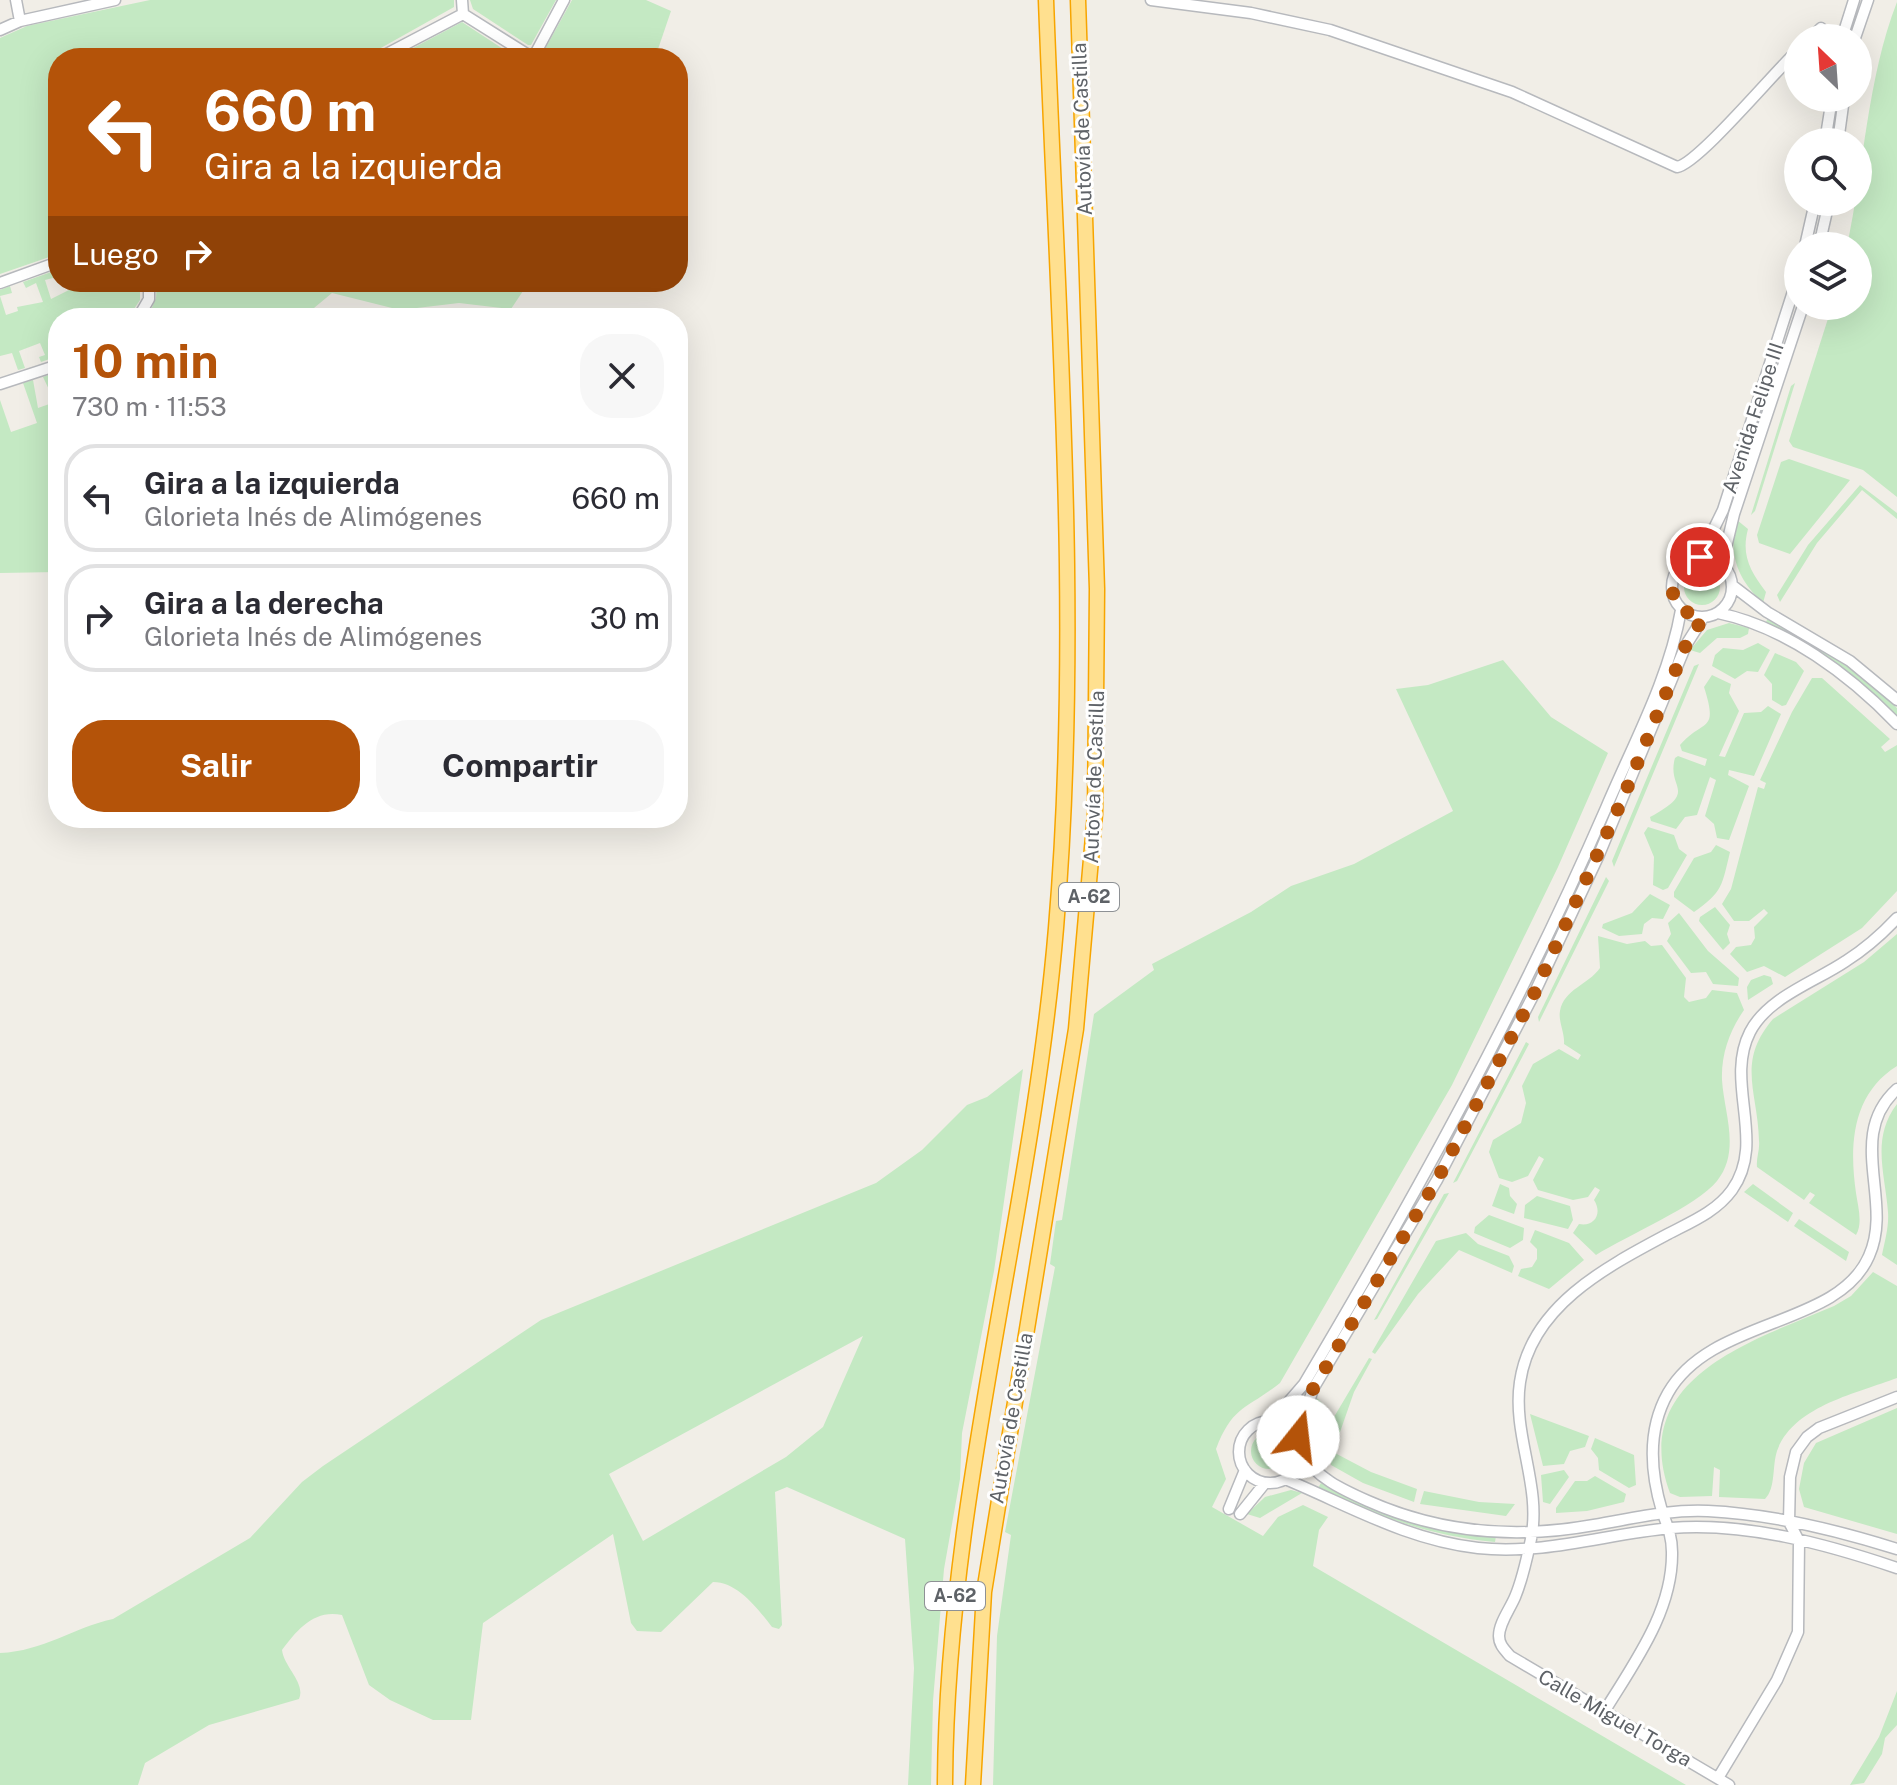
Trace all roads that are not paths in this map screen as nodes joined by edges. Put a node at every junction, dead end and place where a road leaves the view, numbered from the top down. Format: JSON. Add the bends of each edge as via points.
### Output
{"nodes":[{"id":1,"x":16,"y":0,"type":"edge"},
{"id":2,"x":115,"y":0,"type":"edge"},
{"id":3,"x":462,"y":0,"type":"edge"},
{"id":4,"x":564,"y":0,"type":"edge"},
{"id":5,"x":1046,"y":0,"type":"edge"},
{"id":6,"x":1078,"y":0,"type":"edge"},
{"id":7,"x":1151,"y":0,"type":"edge"},
{"id":8,"x":1854,"y":0,"type":"edge"},
{"id":9,"x":1868,"y":0,"type":"edge"},
{"id":10,"x":463,"y":14,"type":"junction"},
{"id":11,"x":20,"y":21,"type":"junction"},
{"id":12,"x":1846,"y":24,"type":"edge"},
{"id":13,"x":1860,"y":24,"type":"edge"},
{"id":14,"x":0,"y":30,"type":"edge"},
{"id":15,"x":398,"y":48,"type":"edge"},
{"id":16,"x":517,"y":48,"type":"edge"},
{"id":17,"x":538,"y":48,"type":"edge"},
{"id":18,"x":1784,"y":65,"type":"edge"},
{"id":19,"x":48,"y":266,"type":"edge"},
{"id":20,"x":0,"y":283,"type":"edge"},
{"id":21,"x":1784,"y":320,"type":"edge"},
{"id":22,"x":1798,"y":320,"type":"edge"},
{"id":23,"x":48,"y":368,"type":"edge"},
{"id":24,"x":0,"y":384,"type":"edge"},
{"id":25,"x":1700,"y":557,"type":"junction"},
{"id":26,"x":1722,"y":564,"type":"junction"},
{"id":27,"x":1733,"y":586,"type":"junction"},
{"id":28,"x":1681,"y":610,"type":"junction"},
{"id":29,"x":1718,"y":613,"type":"junction"},
{"id":30,"x":1703,"y":618,"type":"junction"},
{"id":31,"x":1897,"y":700,"type":"edge"},
{"id":32,"x":1897,"y":724,"type":"edge"},
{"id":33,"x":1897,"y":918,"type":"edge"},
{"id":34,"x":1897,"y":1089,"type":"edge"},
{"id":35,"x":1897,"y":1397,"type":"edge"},
{"id":36,"x":1272,"y":1421,"type":"junction"},
{"id":37,"x":1298,"y":1437,"type":"junction"},
{"id":38,"x":1301,"y":1453,"type":"junction"},
{"id":39,"x":1245,"y":1470,"type":"junction"},
{"id":40,"x":1285,"y":1479,"type":"junction"},
{"id":41,"x":1265,"y":1483,"type":"junction"},
{"id":42,"x":1229,"y":1509,"type":"dead end"},
{"id":43,"x":1663,"y":1513,"type":"junction"},
{"id":44,"x":1240,"y":1514,"type":"dead end"},
{"id":45,"x":1789,"y":1522,"type":"junction"},
{"id":46,"x":1670,"y":1528,"type":"junction"},
{"id":47,"x":1532,"y":1533,"type":"junction"},
{"id":48,"x":1799,"y":1541,"type":"junction"},
{"id":49,"x":1897,"y":1549,"type":"edge"},
{"id":50,"x":1529,"y":1550,"type":"junction"},
{"id":51,"x":1897,"y":1568,"type":"edge"},
{"id":52,"x":1604,"y":1712,"type":"junction"},
{"id":53,"x":1718,"y":1778,"type":"junction"},
{"id":54,"x":945,"y":1785,"type":"edge"},
{"id":55,"x":973,"y":1785,"type":"edge"},
{"id":56,"x":1729,"y":1785,"type":"edge"}],
"edges":[{"from":1,"to":11,"type":"street"},
{"from":2,"to":11,"type":"street"},
{"from":3,"to":10,"type":"street"},
{"from":4,"to":17,"type":"street"},
{"from":5,"to":54,"type":"highway","name":"Autovía de Castilla","number":"A-62","via":[[1066,591],[1064,815],[1041,1051],[956,1585]]},
{"from":6,"to":55,"type":"highway","name":"Autovía de Castilla","number":"A-62","via":[[1097,589],[1095,814],[1076,1029],[984,1592]]},
{"from":7,"to":18,"type":"street","via":[[1330,30],[1499,87],[1677,167],[1704,148]]},
{"from":8,"to":12,"type":"street"},
{"from":9,"to":13,"type":"street"},
{"from":10,"to":15,"type":"street"},
{"from":10,"to":16,"type":"street"},
{"from":11,"to":14,"type":"street"},
{"from":19,"to":20,"type":"street"},
{"from":21,"to":25,"type":"street","name":"Avenida Felipe III","via":[[1723,510]]},
{"from":22,"to":26,"type":"street","name":"Avenida Felipe III"},
{"from":23,"to":24,"type":"street"},
{"from":25,"to":26,"type":"street"},
{"from":25,"to":28,"type":"street","via":[[1681,565],[1672,583]]},
{"from":26,"to":27,"type":"street"},
{"from":27,"to":29,"type":"street","via":[[1729,602]]},
{"from":27,"to":31,"type":"street","via":[[1850,661]]},
{"from":28,"to":30,"type":"street"},
{"from":28,"to":36,"type":"street","via":[[1676,640],[1651,705],[1465,1105],[1304,1384]]},
{"from":29,"to":30,"type":"street"},
{"from":29,"to":32,"type":"street","via":[[1743,618],[1811,653]]},
{"from":30,"to":37,"type":"street","via":[[1686,645],[1534,994],[1437,1180],[1313,1389]]},
{"from":33,"to":47,"type":"street","via":[[1859,952],[1757,1021],[1740,1065],[1747,1156],[1730,1192],[1705,1215],[1575,1291],[1537,1334],[1520,1382],[1519,1411],[1529,1465]]},
{"from":34,"to":43,"type":"street","via":[[1881,1108],[1872,1133],[1877,1223],[1869,1257],[1845,1288],[1716,1347],[1676,1382],[1653,1438]]},
{"from":35,"to":45,"type":"street","via":[[1807,1437],[1792,1467]]},
{"from":36,"to":37,"type":"street"},
{"from":36,"to":39,"type":"street","via":[[1261,1422],[1243,1437],[1240,1459]]},
{"from":37,"to":38,"type":"street"},
{"from":38,"to":40,"type":"street","via":[[1297,1468]]},
{"from":38,"to":47,"type":"street","via":[[1313,1471],[1380,1506],[1450,1526]]},
{"from":39,"to":41,"type":"street"},
{"from":39,"to":42,"type":"street"},
{"from":40,"to":41,"type":"street"},
{"from":40,"to":50,"type":"street","via":[[1410,1534],[1476,1548]]},
{"from":41,"to":44,"type":"street"},
{"from":43,"to":45,"type":"street","via":[[1709,1511]]},
{"from":43,"to":46,"type":"street"},
{"from":43,"to":47,"type":"street"},
{"from":45,"to":48,"type":"street"},
{"from":45,"to":49,"type":"street"},
{"from":46,"to":48,"type":"street","via":[[1725,1529]]},
{"from":46,"to":50,"type":"street"},
{"from":46,"to":52,"type":"street","via":[[1672,1554],[1663,1604]]},
{"from":47,"to":50,"type":"street"},
{"from":48,"to":51,"type":"street"},
{"from":48,"to":53,"type":"street","via":[[1795,1646]]},
{"from":50,"to":52,"type":"street","name":"Calle Miguel Torga","via":[[1499,1633],[1503,1648]]},
{"from":52,"to":53,"type":"street","name":"Calle Miguel Torga"},
{"from":53,"to":56,"type":"street","name":"Calle Miguel Torga"}]}
